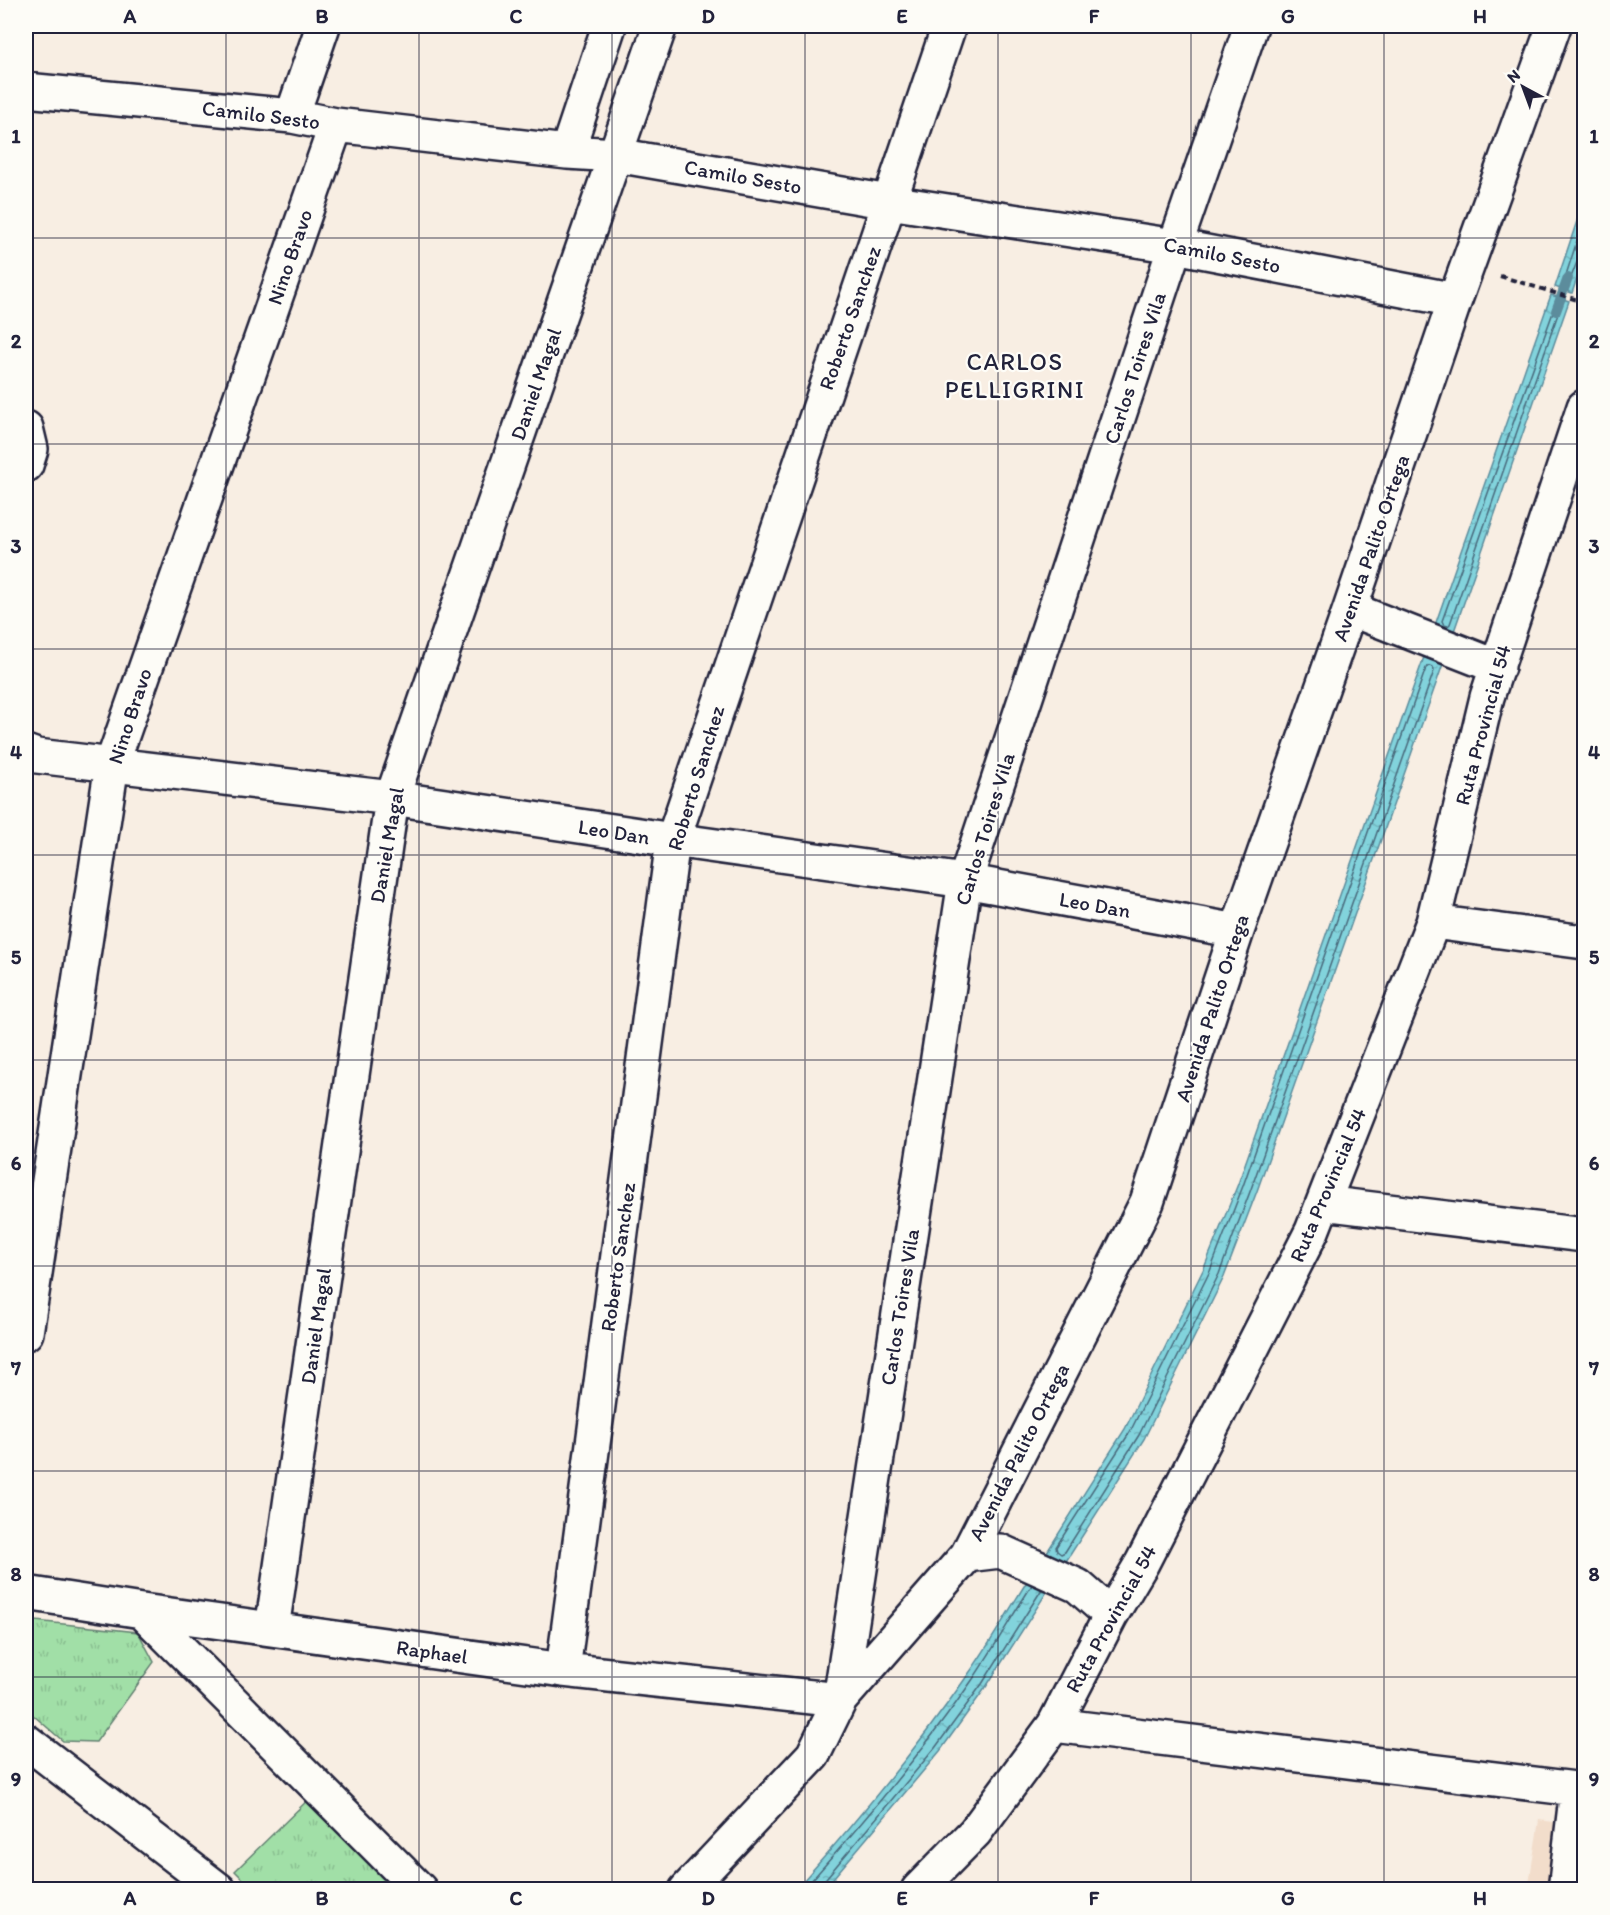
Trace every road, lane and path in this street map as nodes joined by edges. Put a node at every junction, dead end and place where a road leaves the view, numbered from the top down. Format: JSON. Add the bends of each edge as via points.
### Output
{"nodes":[{"id":1,"x":323,"y":26,"type":"edge"},
{"id":2,"x":609,"y":26,"type":"edge"},
{"id":3,"x":660,"y":26,"type":"edge"},
{"id":4,"x":949,"y":26,"type":"edge"},
{"id":5,"x":1251,"y":26,"type":"edge"},
{"id":6,"x":1554,"y":26,"type":"edge"},
{"id":7,"x":26,"y":90,"type":"edge"},
{"id":8,"x":292,"y":116,"type":"junction"},
{"id":9,"x":336,"y":125,"type":"junction"},
{"id":10,"x":567,"y":152,"type":"junction"},
{"id":11,"x":616,"y":155,"type":"junction"},
{"id":12,"x":889,"y":202,"type":"junction"},
{"id":13,"x":1175,"y":246,"type":"junction"},
{"id":14,"x":1515,"y":280,"type":"dead end"},
{"id":15,"x":1455,"y":300,"type":"junction"},
{"id":16,"x":1584,"y":302,"type":"edge"},
{"id":17,"x":1584,"y":407,"type":"edge"},
{"id":18,"x":26,"y":428,"type":"edge"},
{"id":19,"x":26,"y":465,"type":"edge"},
{"id":20,"x":1350,"y":609,"type":"junction"},
{"id":21,"x":1497,"y":666,"type":"junction"},
{"id":22,"x":26,"y":752,"type":"edge"},
{"id":23,"x":112,"y":764,"type":"junction"},
{"id":24,"x":392,"y":798,"type":"junction"},
{"id":25,"x":673,"y":840,"type":"junction"},
{"id":26,"x":965,"y":881,"type":"junction"},
{"id":27,"x":1433,"y":922,"type":"junction"},
{"id":28,"x":1237,"y":930,"type":"junction"},
{"id":29,"x":1584,"y":942,"type":"edge"},
{"id":30,"x":1323,"y":1203,"type":"junction"},
{"id":31,"x":1584,"y":1235,"type":"edge"},
{"id":32,"x":26,"y":1333,"type":"edge"},
{"id":33,"x":967,"y":1555,"type":"junction"},
{"id":34,"x":26,"y":1593,"type":"edge"},
{"id":35,"x":142,"y":1611,"type":"junction"},
{"id":36,"x":1111,"y":1615,"type":"junction"},
{"id":37,"x":272,"y":1629,"type":"junction"},
{"id":38,"x":563,"y":1670,"type":"junction"},
{"id":39,"x":840,"y":1700,"type":"junction"},
{"id":40,"x":1053,"y":1725,"type":"junction"},
{"id":41,"x":26,"y":1741,"type":"edge"},
{"id":42,"x":1581,"y":1790,"type":"edge"},
{"id":43,"x":219,"y":1890,"type":"edge"},
{"id":44,"x":420,"y":1890,"type":"edge"},
{"id":45,"x":686,"y":1890,"type":"edge"},
{"id":46,"x":918,"y":1890,"type":"edge"},
{"id":47,"x":1564,"y":1890,"type":"edge"}],
"edges":[{"from":1,"to":8,"type":"street"},
{"from":2,"to":10,"type":"street"},
{"from":3,"to":11,"type":"street","name":"Daniel Magal"},
{"from":4,"to":12,"type":"street","name":"Roberto Sanchez"},
{"from":5,"to":13,"type":"street","name":"Carlos Toires Vila"},
{"from":6,"to":15,"type":"street","name":"Avenida Palito Ortega"},
{"from":7,"to":8,"type":"street","name":"Camilo Sesto"},
{"from":8,"to":9,"type":"street","name":"Camilo Sesto"},
{"from":9,"to":10,"type":"street","name":"Camilo Sesto"},
{"from":9,"to":23,"type":"street","name":"Nino Bravo"},
{"from":10,"to":11,"type":"street","name":"Camilo Sesto"},
{"from":11,"to":12,"type":"street","name":"Camilo Sesto"},
{"from":11,"to":24,"type":"street","name":"Daniel Magal"},
{"from":12,"to":13,"type":"street","name":"Camilo Sesto"},
{"from":12,"to":25,"type":"street","name":"Roberto Sanchez"},
{"from":13,"to":15,"type":"street","name":"Camilo Sesto"},
{"from":13,"to":26,"type":"street","name":"Carlos Toires Vila"},
{"from":14,"to":16,"type":"path"},
{"from":15,"to":20,"type":"street","name":"Avenida Palito Ortega"},
{"from":17,"to":21,"type":"street","name":"Ruta Provincial 54"},
{"from":18,"to":19,"type":"street","via":[[31,449]]},
{"from":20,"to":21,"type":"street"},
{"from":20,"to":28,"type":"street","name":"Avenida Palito Ortega"},
{"from":21,"to":27,"type":"street","name":"Ruta Provincial 54"},
{"from":22,"to":23,"type":"street","name":"Leo Dan"},
{"from":23,"to":24,"type":"street","name":"Leo Dan"},
{"from":23,"to":32,"type":"street","name":"Nino Bravo"},
{"from":24,"to":25,"type":"street","name":"Leo Dan"},
{"from":24,"to":37,"type":"street","name":"Daniel Magal"},
{"from":25,"to":26,"type":"street","name":"Leo Dan"},
{"from":25,"to":38,"type":"street","name":"Roberto Sanchez"},
{"from":26,"to":28,"type":"street","name":"Leo Dan"},
{"from":26,"to":39,"type":"street","name":"Carlos Toires Vila"},
{"from":27,"to":29,"type":"street"},
{"from":27,"to":30,"type":"street","name":"Ruta Provincial 54"},
{"from":28,"to":33,"type":"street","name":"Avenida Palito Ortega","via":[[1147,1203]]},
{"from":30,"to":31,"type":"street"},
{"from":30,"to":36,"type":"street","name":"Ruta Provincial 54","via":[[1158,1532]]},
{"from":33,"to":36,"type":"street","via":[[1000,1551],[1078,1586]]},
{"from":33,"to":39,"type":"street","name":"Avenida Palito Ortega"},
{"from":34,"to":35,"type":"street","name":"Raphael"},
{"from":35,"to":37,"type":"street","name":"Raphael"},
{"from":35,"to":44,"type":"street"},
{"from":36,"to":40,"type":"street","name":"Ruta Provincial 54"},
{"from":37,"to":38,"type":"street","name":"Raphael"},
{"from":38,"to":39,"type":"street","name":"Raphael"},
{"from":39,"to":45,"type":"street","name":"Avenida Palito Ortega","via":[[813,1755]]},
{"from":40,"to":42,"type":"street"},
{"from":40,"to":46,"type":"street","name":"Ruta Provincial 54","via":[[975,1832]]},
{"from":41,"to":43,"type":"street"},
{"from":42,"to":47,"type":"street"}]}
